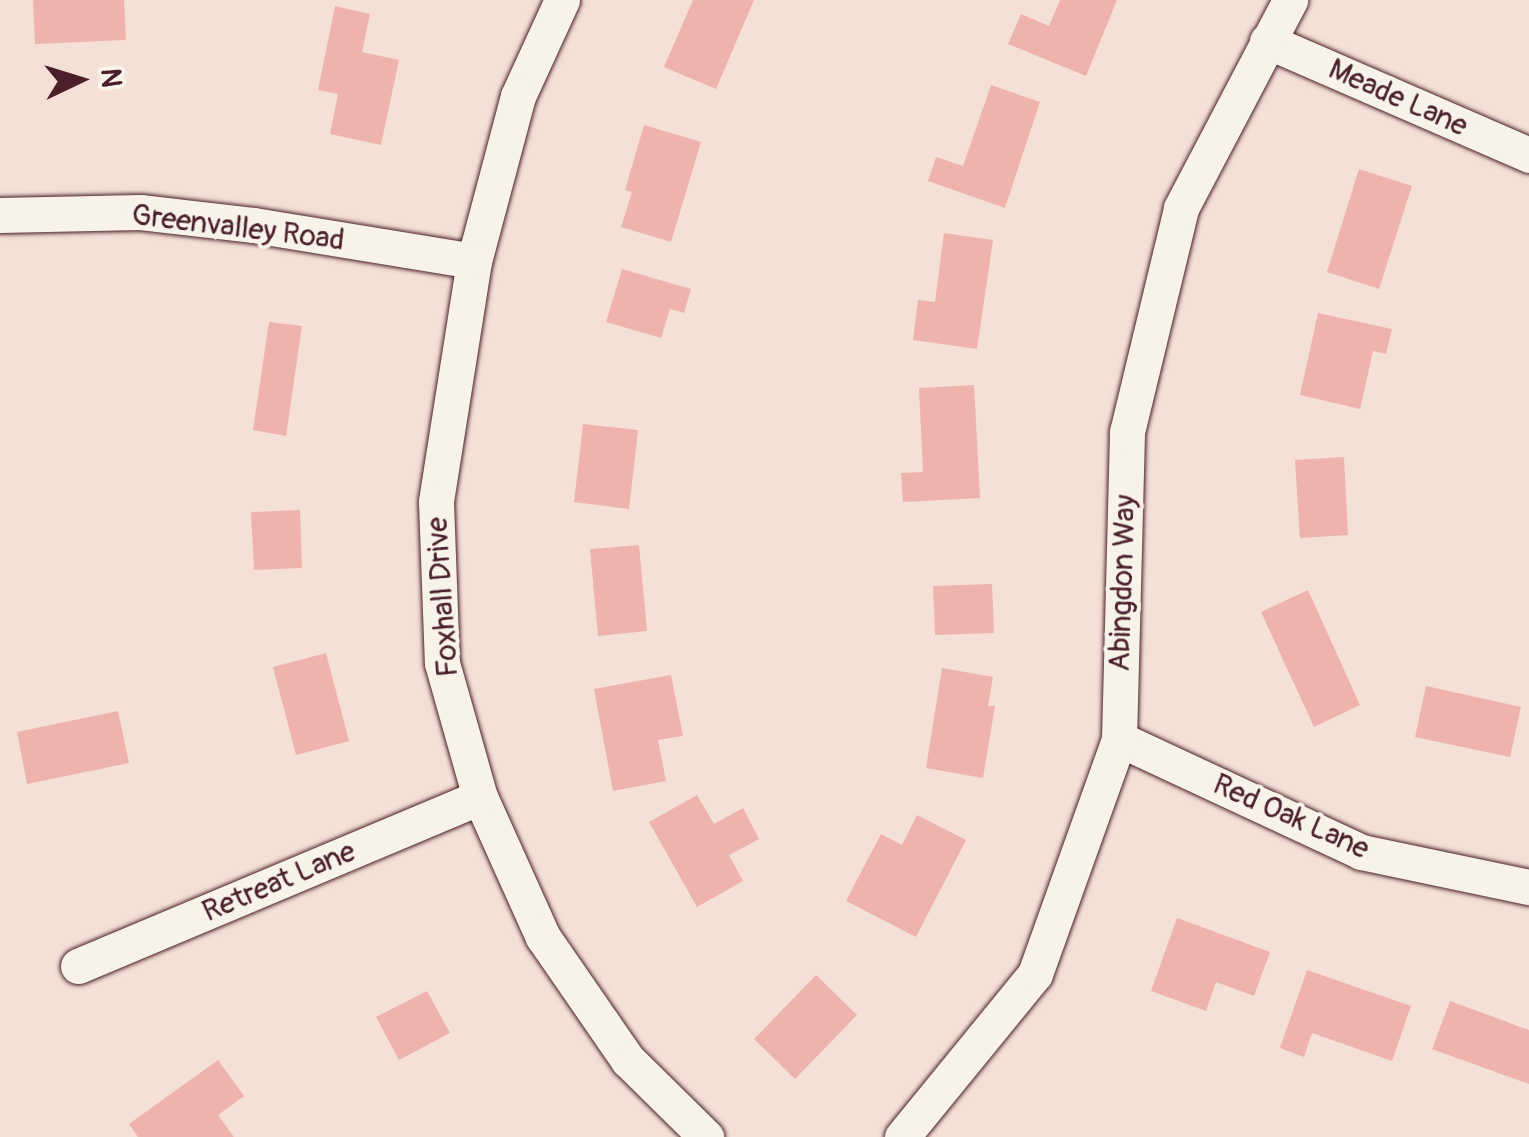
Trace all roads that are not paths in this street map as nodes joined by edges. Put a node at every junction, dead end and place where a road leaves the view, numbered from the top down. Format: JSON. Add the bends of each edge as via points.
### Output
{"nodes":[{"id":1,"x":562,"y":0,"type":"edge"},
{"id":2,"x":1290,"y":0,"type":"edge"},
{"id":3,"x":1267,"y":40,"type":"junction"},
{"id":4,"x":1529,"y":154,"type":"edge"},
{"id":5,"x":0,"y":215,"type":"edge"},
{"id":6,"x":474,"y":261,"type":"junction"},
{"id":7,"x":1118,"y":739,"type":"junction"},
{"id":8,"x":480,"y":797,"type":"junction"},
{"id":9,"x":1529,"y":887,"type":"edge"},
{"id":10,"x":78,"y":966,"type":"dead end"},
{"id":11,"x":706,"y":1137,"type":"edge"},
{"id":12,"x":902,"y":1137,"type":"edge"}],
"edges":[{"from":1,"to":6,"type":"street","name":"Foxhall Drive","via":[[518,96]]},
{"from":2,"to":3,"type":"street","name":"Abingdon Way"},
{"from":3,"to":4,"type":"street","name":"Meade Lane"},
{"from":3,"to":7,"type":"street","name":"Abingdon Way","via":[[1182,208],[1127,432]]},
{"from":5,"to":6,"type":"street","name":"Greenvalley Road","via":[[140,212]]},
{"from":6,"to":8,"type":"street","name":"Foxhall Drive","via":[[436,502],[442,662]]},
{"from":7,"to":9,"type":"street","name":"Red Oak Lane","via":[[1361,852]]},
{"from":7,"to":12,"type":"street","name":"Abingdon Way","via":[[1035,974]]},
{"from":8,"to":10,"type":"street","name":"Retreat Lane"},
{"from":8,"to":11,"type":"street","name":"Foxhall Drive","via":[[544,937],[628,1060]]}]}
